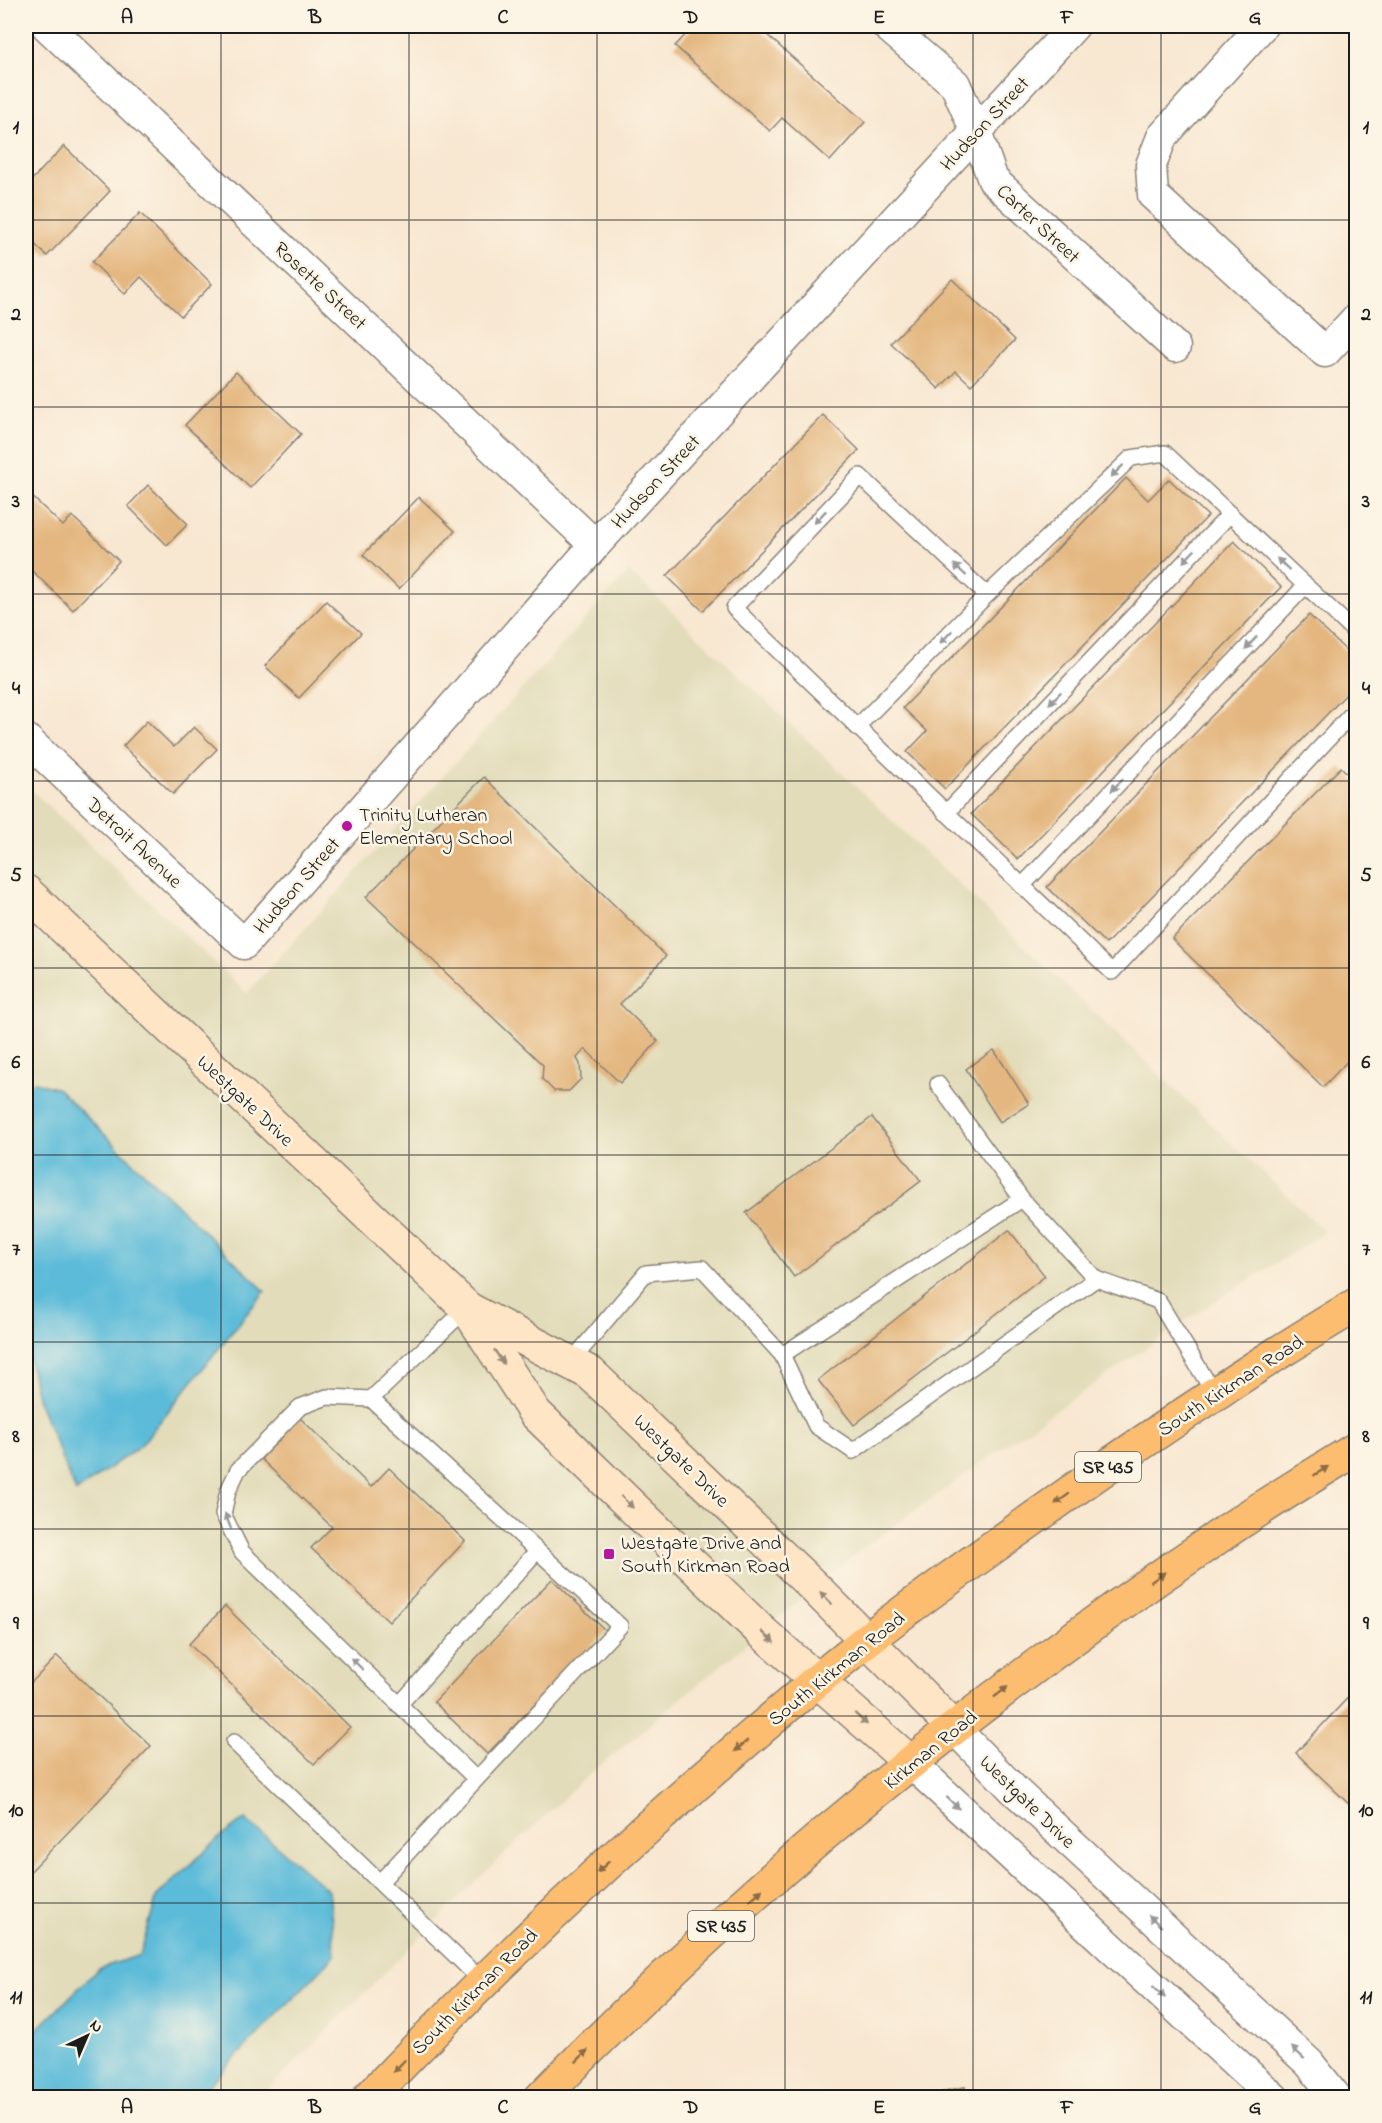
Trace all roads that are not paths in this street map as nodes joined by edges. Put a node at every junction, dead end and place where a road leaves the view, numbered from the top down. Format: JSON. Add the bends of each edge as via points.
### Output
{"nodes":[{"id":1,"x":47,"y":26,"type":"edge"},
{"id":2,"x":887,"y":26,"type":"edge"},
{"id":3,"x":1074,"y":26,"type":"edge"},
{"id":4,"x":1262,"y":26,"type":"edge"},
{"id":5,"x":976,"y":132,"type":"junction"},
{"id":6,"x":1356,"y":319,"type":"edge"},
{"id":7,"x":1175,"y":347,"type":"dead end"},
{"id":8,"x":1230,"y":514,"type":"junction"},
{"id":9,"x":596,"y":545,"type":"junction"},
{"id":10,"x":1306,"y":585,"type":"junction"},
{"id":11,"x":987,"y":595,"type":"junction"},
{"id":12,"x":1356,"y":633,"type":"edge"},
{"id":13,"x":1356,"y":709,"type":"edge"},
{"id":14,"x":857,"y":727,"type":"junction"},
{"id":15,"x":26,"y":739,"type":"edge"},
{"id":16,"x":946,"y":813,"type":"junction"},
{"id":17,"x":1022,"y":886,"type":"junction"},
{"id":18,"x":26,"y":892,"type":"edge"},
{"id":19,"x":244,"y":944,"type":"joint"},
{"id":20,"x":938,"y":1084,"type":"dead end"},
{"id":21,"x":1022,"y":1199,"type":"junction"},
{"id":22,"x":1096,"y":1279,"type":"junction"},
{"id":23,"x":1356,"y":1305,"type":"edge"},
{"id":24,"x":467,"y":1308,"type":"junction"},
{"id":25,"x":783,"y":1355,"type":"junction"},
{"id":26,"x":570,"y":1363,"type":"junction"},
{"id":27,"x":1214,"y":1394,"type":"junction"},
{"id":28,"x":371,"y":1399,"type":"junction"},
{"id":29,"x":1356,"y":1449,"type":"edge"},
{"id":30,"x":537,"y":1551,"type":"junction"},
{"id":31,"x":867,"y":1640,"type":"junction"},
{"id":32,"x":817,"y":1680,"type":"junction"},
{"id":33,"x":399,"y":1705,"type":"junction"},
{"id":34,"x":954,"y":1728,"type":"junction"},
{"id":35,"x":234,"y":1742,"type":"dead end"},
{"id":36,"x":910,"y":1763,"type":"junction"},
{"id":37,"x":476,"y":1779,"type":"junction"},
{"id":38,"x":380,"y":1882,"type":"junction"},
{"id":39,"x":483,"y":1982,"type":"junction"},
{"id":40,"x":369,"y":2097,"type":"edge"},
{"id":41,"x":541,"y":2097,"type":"edge"},
{"id":42,"x":1274,"y":2097,"type":"edge"},
{"id":43,"x":1337,"y":2097,"type":"edge"}],
"edges":[{"from":1,"to":9,"type":"street","name":"Rosette Street"},
{"from":2,"to":5,"type":"street","name":"Carter Street","via":[[955,84]]},
{"from":3,"to":5,"type":"street","name":"Hudson Street"},
{"from":4,"to":6,"type":"street","via":[[1162,137],[1151,165],[1153,195],[1324,352]]},
{"from":5,"to":7,"type":"street","name":"Carter Street","via":[[993,180]]},
{"from":5,"to":9,"type":"street","name":"Hudson Street"},
{"from":10,"to":8,"type":"lane","one_way":true},
{"from":8,"to":11,"type":"lane","one_way":true,"via":[[1165,453],[1131,458]]},
{"from":8,"to":16,"type":"lane","one_way":true},
{"from":9,"to":19,"type":"street","name":"Hudson Street"},
{"from":10,"to":12,"type":"lane"},
{"from":10,"to":17,"type":"lane","one_way":true},
{"from":11,"to":14,"type":"lane","one_way":true},
{"from":11,"to":14,"type":"lane","one_way":true,"via":[[860,476],[734,608]]},
{"from":13,"to":17,"type":"lane","via":[[1112,972]]},
{"from":14,"to":16,"type":"lane"},
{"from":15,"to":19,"type":"street","name":"Detroit Avenue"},
{"from":16,"to":17,"type":"lane"},
{"from":18,"to":24,"type":"street","name":"Westgate Drive"},
{"from":20,"to":21,"type":"lane"},
{"from":21,"to":22,"type":"lane"},
{"from":21,"to":25,"type":"lane"},
{"from":22,"to":25,"type":"lane","via":[[852,1450],[816,1426]]},
{"from":22,"to":27,"type":"lane","via":[[1158,1301]]},
{"from":23,"to":27,"type":"main road","name":"South Kirkman Road","number":"SR 435"},
{"from":24,"to":26,"type":"street","name":"Westgate Drive"},
{"from":24,"to":28,"type":"lane"},
{"from":24,"to":32,"type":"street","name":"Westgate Drive","one_way":true,"via":[[535,1413]]},
{"from":25,"to":26,"type":"lane","via":[[702,1268],[646,1273]]},
{"from":31,"to":26,"type":"street","name":"Westgate Drive","one_way":true,"via":[[590,1373]]},
{"from":27,"to":31,"type":"main road","name":"South Kirkman Road","number":"SR 435","one_way":true},
{"from":28,"to":30,"type":"lane"},
{"from":33,"to":28,"type":"lane","one_way":true,"via":[[242,1552],[224,1514],[228,1491],[238,1470],[300,1407],[327,1397]]},
{"from":34,"to":29,"type":"main road","name":"Kirkman Road","number":"SR 435","one_way":true,"via":[[1157,1578]]},
{"from":30,"to":33,"type":"lane"},
{"from":30,"to":37,"type":"lane","via":[[620,1626]]},
{"from":31,"to":32,"type":"main road","name":"South Kirkman Road","number":"SR 435"},
{"from":31,"to":34,"type":"street","name":"Westgate Drive"},
{"from":32,"to":36,"type":"street","name":"Westgate Drive","one_way":true},
{"from":32,"to":39,"type":"main road","name":"South Kirkman Road","number":"SR 435","one_way":true,"via":[[652,1822]]},
{"from":33,"to":37,"type":"lane"},
{"from":34,"to":36,"type":"main road","name":"Kirkman Road","number":"SR 435"},
{"from":43,"to":34,"type":"street","name":"Westgate Drive","one_way":true,"via":[[1309,2063],[1014,1790]]},
{"from":35,"to":38,"type":"lane"},
{"from":41,"to":36,"type":"main road","name":"Kirkman Road","number":"SR 435","one_way":true,"via":[[706,1939]]},
{"from":36,"to":42,"type":"street","name":"Westgate Drive","one_way":true},
{"from":37,"to":38,"type":"lane"},
{"from":38,"to":39,"type":"lane"},
{"from":39,"to":40,"type":"main road","name":"South Kirkman Road","number":"SR 435","one_way":true}]}
